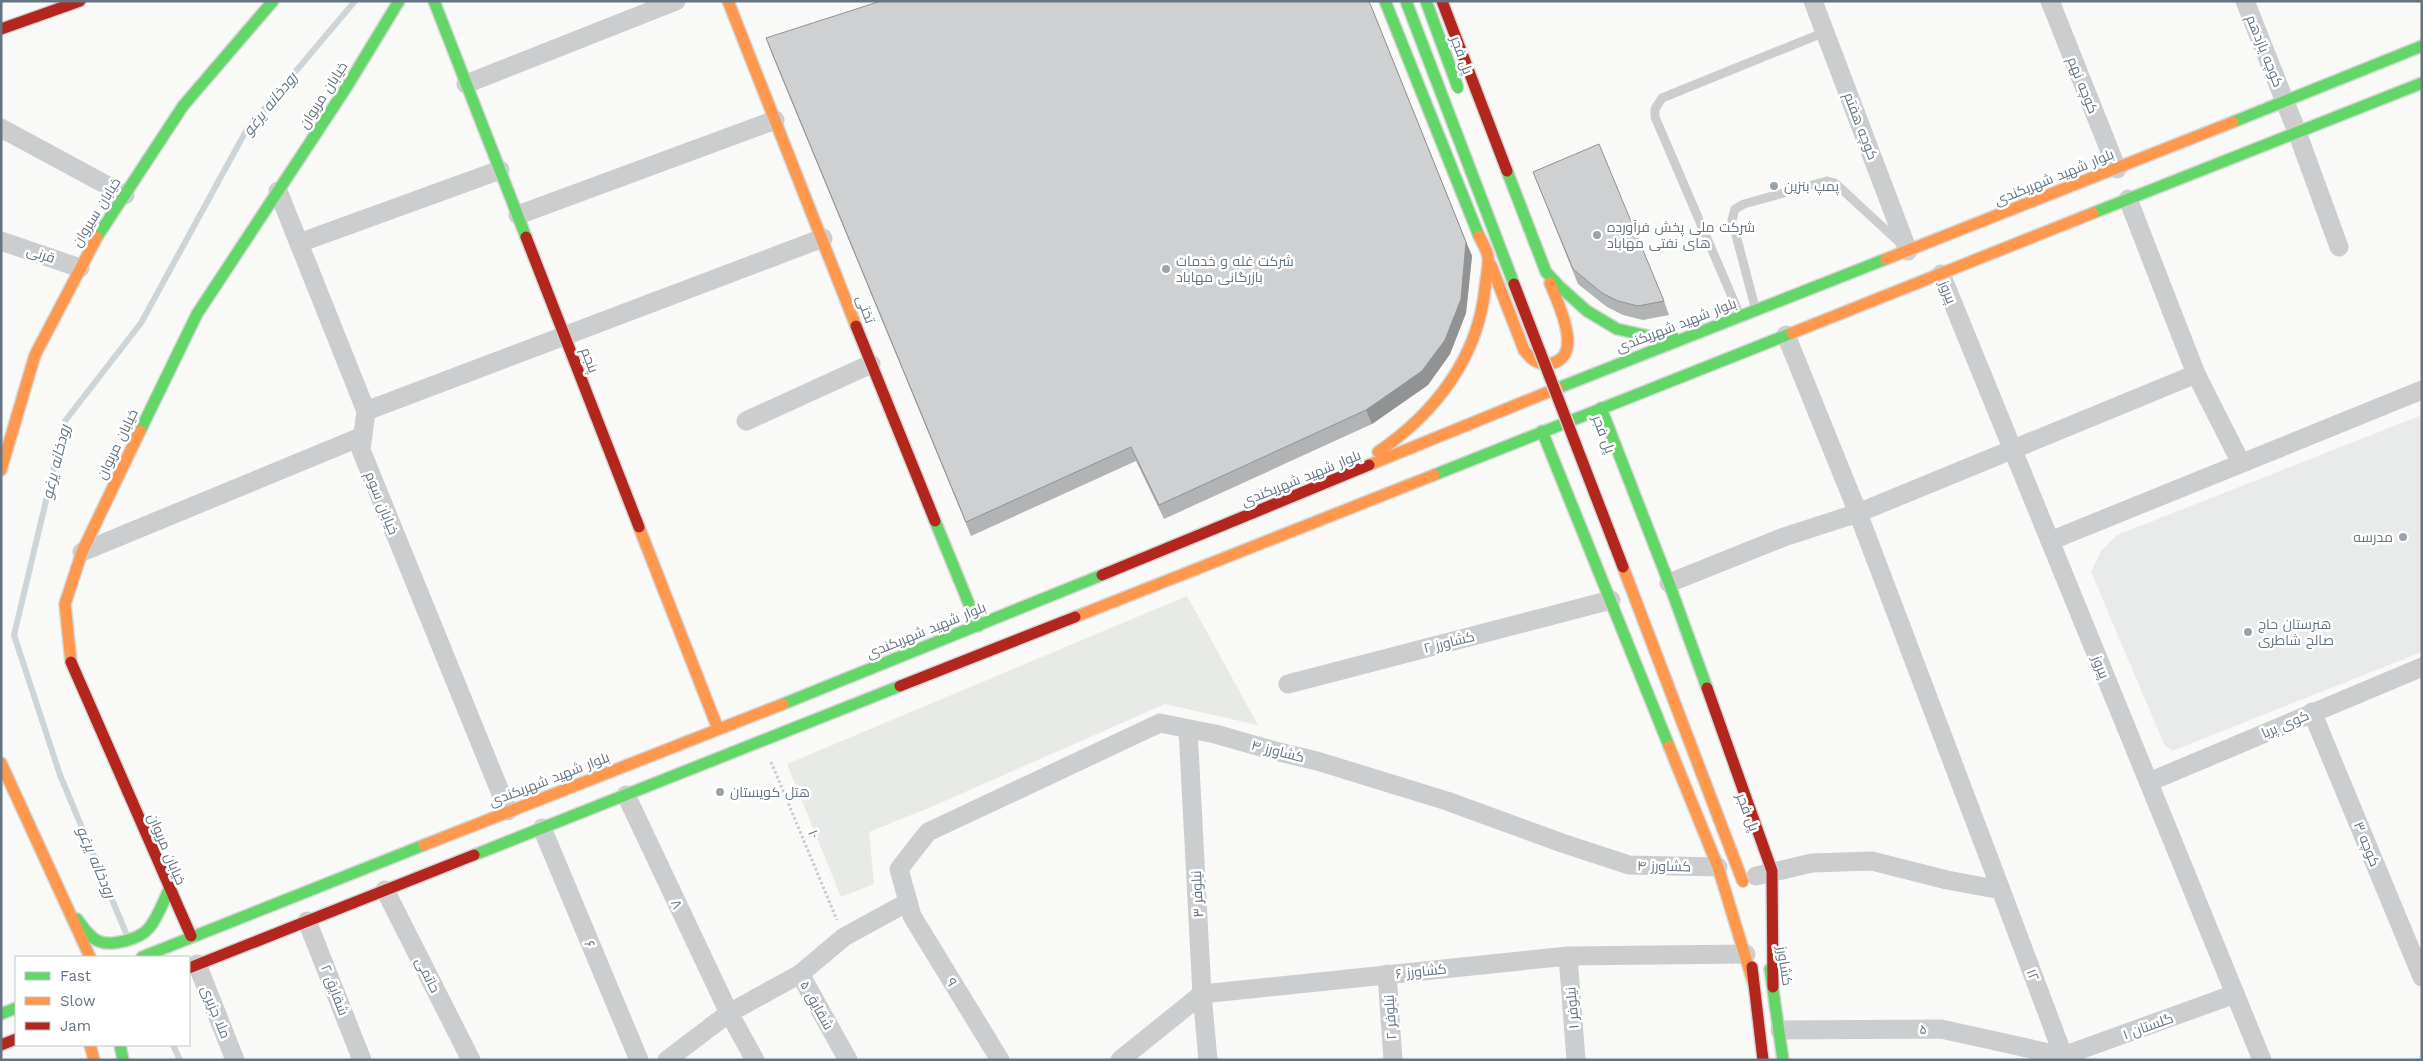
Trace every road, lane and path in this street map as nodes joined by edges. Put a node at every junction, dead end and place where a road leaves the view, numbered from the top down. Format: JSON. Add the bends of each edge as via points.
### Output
{"nodes":[{"id":1,"x":80,"y":1,"type":"edge"},
{"id":2,"x":273,"y":1,"type":"edge"},
{"id":3,"x":400,"y":1,"type":"edge"},
{"id":4,"x":434,"y":1,"type":"edge"},
{"id":5,"x":676,"y":1,"type":"edge"},
{"id":6,"x":728,"y":1,"type":"edge"},
{"id":7,"x":1385,"y":1,"type":"edge"},
{"id":8,"x":1406,"y":1,"type":"edge"},
{"id":9,"x":1426,"y":1,"type":"edge"},
{"id":10,"x":1442,"y":1,"type":"edge"},
{"id":11,"x":1813,"y":1,"type":"edge"},
{"id":12,"x":2050,"y":1,"type":"edge"},
{"id":13,"x":2245,"y":1,"type":"edge"},
{"id":14,"x":1,"y":29,"type":"edge"},
{"id":15,"x":1825,"y":32,"type":"junction"},
{"id":16,"x":2422,"y":46,"type":"edge"},
{"id":17,"x":2422,"y":83,"type":"edge"},
{"id":18,"x":466,"y":84,"type":"junction"},
{"id":19,"x":2285,"y":101,"type":"junction"},
{"id":20,"x":1464,"y":104,"type":"dead end"},
{"id":21,"x":775,"y":120,"type":"junction"},
{"id":22,"x":1,"y":128,"type":"edge"},
{"id":23,"x":2297,"y":132,"type":"junction"},
{"id":24,"x":2117,"y":169,"type":"junction"},
{"id":25,"x":500,"y":170,"type":"junction"},
{"id":26,"x":278,"y":191,"type":"junction"},
{"id":27,"x":125,"y":195,"type":"junction"},
{"id":28,"x":2128,"y":199,"type":"junction"},
{"id":29,"x":518,"y":215,"type":"junction"},
{"id":30,"x":822,"y":238,"type":"junction"},
{"id":31,"x":1,"y":241,"type":"edge"},
{"id":32,"x":299,"y":243,"type":"junction"},
{"id":33,"x":2339,"y":247,"type":"dead end"},
{"id":34,"x":1908,"y":250,"type":"junction"},
{"id":35,"x":1488,"y":257,"type":"junction"},
{"id":36,"x":80,"y":268,"type":"junction"},
{"id":37,"x":1546,"y":272,"type":"junction"},
{"id":38,"x":1941,"y":274,"type":"junction"},
{"id":39,"x":1755,"y":310,"type":"junction"},
{"id":40,"x":1740,"y":315,"type":"junction"},
{"id":41,"x":1786,"y":334,"type":"junction"},
{"id":42,"x":564,"y":335,"type":"junction"},
{"id":43,"x":1688,"y":336,"type":"junction"},
{"id":44,"x":1554,"y":345,"type":"dead end"},
{"id":45,"x":871,"y":364,"type":"junction"},
{"id":46,"x":2196,"y":374,"type":"junction"},
{"id":47,"x":2422,"y":390,"type":"edge"},
{"id":48,"x":1601,"y":408,"type":"junction"},
{"id":49,"x":366,"y":411,"type":"junction"},
{"id":50,"x":746,"y":421,"type":"dead end"},
{"id":51,"x":1586,"y":429,"type":"dead end"},
{"id":52,"x":1542,"y":431,"type":"junction"},
{"id":53,"x":363,"y":436,"type":"junction"},
{"id":54,"x":2012,"y":449,"type":"junction"},
{"id":55,"x":2241,"y":463,"type":"junction"},
{"id":56,"x":1,"y":470,"type":"edge"},
{"id":57,"x":1330,"y":482,"type":"junction"},
{"id":58,"x":1858,"y":513,"type":"junction"},
{"id":59,"x":2050,"y":541,"type":"junction"},
{"id":60,"x":82,"y":552,"type":"junction"},
{"id":61,"x":1669,"y":583,"type":"junction"},
{"id":62,"x":1611,"y":600,"type":"junction"},
{"id":63,"x":978,"y":626,"type":"junction"},
{"id":64,"x":2422,"y":667,"type":"edge"},
{"id":65,"x":1288,"y":684,"type":"dead end"},
{"id":66,"x":2312,"y":712,"type":"junction"},
{"id":67,"x":1188,"y":728,"type":"junction"},
{"id":68,"x":718,"y":729,"type":"junction"},
{"id":69,"x":762,"y":740,"type":"junction"},
{"id":70,"x":1,"y":763,"type":"edge"},
{"id":71,"x":2148,"y":782,"type":"junction"},
{"id":72,"x":626,"y":794,"type":"junction"},
{"id":73,"x":508,"y":811,"type":"junction"},
{"id":74,"x":542,"y":828,"type":"junction"},
{"id":75,"x":1718,"y":867,"type":"junction"},
{"id":76,"x":1754,"y":879,"type":"junction"},
{"id":77,"x":169,"y":890,"type":"junction"},
{"id":78,"x":385,"y":890,"type":"junction"},
{"id":79,"x":2001,"y":890,"type":"junction"},
{"id":80,"x":908,"y":902,"type":"junction"},
{"id":81,"x":1760,"y":902,"type":"dead end"},
{"id":82,"x":65,"y":903,"type":"junction"},
{"id":83,"x":1747,"y":919,"type":"dead end"},
{"id":84,"x":307,"y":921,"type":"junction"},
{"id":85,"x":191,"y":936,"type":"junction"},
{"id":86,"x":844,"y":937,"type":"junction"},
{"id":87,"x":1746,"y":954,"type":"junction"},
{"id":88,"x":90,"y":956,"type":"edge"},
{"id":89,"x":144,"y":956,"type":"edge"},
{"id":90,"x":1568,"y":956,"type":"junction"},
{"id":91,"x":193,"y":966,"type":"edge"},
{"id":92,"x":800,"y":974,"type":"junction"},
{"id":93,"x":1387,"y":974,"type":"junction"},
{"id":94,"x":2422,"y":977,"type":"edge"},
{"id":95,"x":1754,"y":985,"type":"junction"},
{"id":96,"x":1773,"y":987,"type":"junction"},
{"id":97,"x":1202,"y":994,"type":"junction"},
{"id":98,"x":2235,"y":994,"type":"junction"},
{"id":99,"x":729,"y":1013,"type":"junction"},
{"id":100,"x":1780,"y":1030,"type":"junction"},
{"id":101,"x":15,"y":1039,"type":"edge"},
{"id":102,"x":1,"y":1045,"type":"edge"},
{"id":103,"x":90,"y":1046,"type":"edge"},
{"id":104,"x":120,"y":1046,"type":"edge"},
{"id":105,"x":2064,"y":1059,"type":"edge"},
{"id":106,"x":94,"y":1060,"type":"edge"},
{"id":107,"x":123,"y":1060,"type":"edge"},
{"id":108,"x":235,"y":1060,"type":"edge"},
{"id":109,"x":362,"y":1060,"type":"edge"},
{"id":110,"x":471,"y":1060,"type":"edge"},
{"id":111,"x":639,"y":1060,"type":"edge"},
{"id":112,"x":667,"y":1060,"type":"edge"},
{"id":113,"x":755,"y":1060,"type":"edge"},
{"id":114,"x":848,"y":1060,"type":"edge"},
{"id":115,"x":1000,"y":1060,"type":"edge"},
{"id":116,"x":1120,"y":1060,"type":"edge"},
{"id":117,"x":1208,"y":1060,"type":"edge"},
{"id":118,"x":1393,"y":1060,"type":"edge"},
{"id":119,"x":1576,"y":1060,"type":"edge"},
{"id":120,"x":1763,"y":1060,"type":"edge"},
{"id":121,"x":1783,"y":1060,"type":"edge"},
{"id":122,"x":2262,"y":1060,"type":"edge"}],
"edges":[{"from":1,"to":14,"type":"main road"},
{"from":2,"to":27,"type":"main road","name":"خیابان سیروان","via":[[183,106]]},
{"from":3,"to":26,"type":"main road","name":"خیابان مریوان"},
{"from":4,"to":18,"type":"main road","name":"پنجم"},
{"from":5,"to":18,"type":"street"},
{"from":6,"to":21,"type":"main road","name":"تختی"},
{"from":7,"to":35,"type":"main road"},
{"from":8,"to":76,"type":"main road","bridge":true},
{"from":9,"to":20,"type":"main road","name":"پل فجر","bridge":true},
{"from":10,"to":37,"type":"main road"},
{"from":11,"to":15,"type":"street","name":"کوچه هفتم"},
{"from":12,"to":24,"type":"street","name":"کوچه نهم"},
{"from":13,"to":19,"type":"street","name":"کوچه یازدهم"},
{"from":15,"to":34,"type":"street","name":"کوچه هفتم"},
{"from":15,"to":40,"type":"lane","via":[[1662,98],[1655,109],[1654,116]]},
{"from":16,"to":19,"type":"main road","name":"بلوار شهید شهریکندی"},
{"from":17,"to":23,"type":"main road"},
{"from":18,"to":25,"type":"main road","name":"پنجم"},
{"from":19,"to":23,"type":"street","name":"کوچه یازدهم"},
{"from":19,"to":24,"type":"main road","name":"بلوار شهید شهریکندی"},
{"from":21,"to":29,"type":"street"},
{"from":21,"to":30,"type":"main road","name":"تختی"},
{"from":22,"to":27,"type":"street"},
{"from":23,"to":28,"type":"main road"},
{"from":23,"to":33,"type":"street","name":"کوچه یازدهم"},
{"from":24,"to":34,"type":"main road","name":"بلوار شهید شهریکندی"},
{"from":25,"to":29,"type":"main road","name":"پنجم"},
{"from":25,"to":32,"type":"street"},
{"from":26,"to":32,"type":"street","name":"خیابان سوم"},
{"from":26,"to":60,"type":"main road","name":"خیابان مریوان","via":[[197,314]]},
{"from":27,"to":36,"type":"main road","name":"خیابان سیروان"},
{"from":28,"to":38,"type":"main road"},
{"from":28,"to":46,"type":"street"},
{"from":29,"to":42,"type":"main road","name":"پنجم"},
{"from":30,"to":42,"type":"street"},
{"from":30,"to":45,"type":"main road","name":"تختی"},
{"from":31,"to":36,"type":"street","name":"قرنی"},
{"from":32,"to":49,"type":"street","name":"خیابان سوم"},
{"from":34,"to":39,"type":"main road","name":"بلوار شهید شهریکندی"},
{"from":34,"to":39,"type":"lane","via":[[1835,183],[1826,181],[1744,204],[1735,209],[1732,220]]},
{"from":35,"to":37,"type":"main road","via":[[1521,345],[1530,358],[1544,364],[1558,360],[1568,349],[1569,342]]},
{"from":35,"to":57,"type":"main road","via":[[1478,327],[1451,381],[1425,415],[1392,443]]},
{"from":36,"to":56,"type":"main road","name":"خیابان سیروان","via":[[36,355]]},
{"from":37,"to":43,"type":"main road","via":[[1571,300],[1629,335],[1657,338]]},
{"from":38,"to":41,"type":"main road"},
{"from":38,"to":54,"type":"street","name":"پیروز"},
{"from":39,"to":40,"type":"main road","name":"بلوار شهید شهریکندی"},
{"from":40,"to":43,"type":"main road","name":"بلوار شهید شهریکندی"},
{"from":41,"to":48,"type":"main road"},
{"from":41,"to":58,"type":"street","name":"۱۲"},
{"from":42,"to":49,"type":"street"},
{"from":42,"to":68,"type":"main road","name":"پنجم"},
{"from":43,"to":57,"type":"main road","name":"بلوار شهید شهریکندی"},
{"from":44,"to":51,"type":"main road","name":"پل فجر"},
{"from":45,"to":50,"type":"street"},
{"from":45,"to":63,"type":"main road","name":"تختی"},
{"from":46,"to":54,"type":"street"},
{"from":46,"to":55,"type":"street"},
{"from":47,"to":55,"type":"street"},
{"from":48,"to":52,"type":"main road"},
{"from":48,"to":61,"type":"main road"},
{"from":49,"to":53,"type":"street","name":"خیابان سوم"},
{"from":52,"to":62,"type":"main road"},
{"from":52,"to":69,"type":"main road"},
{"from":53,"to":60,"type":"street"},
{"from":53,"to":73,"type":"street","name":"خیابان سوم","via":[[361,450]]},
{"from":54,"to":58,"type":"street"},
{"from":54,"to":59,"type":"street","name":"پیروز"},
{"from":55,"to":59,"type":"street"},
{"from":57,"to":63,"type":"main road","name":"بلوار شهید شهریکندی"},
{"from":58,"to":61,"type":"street","via":[[1784,537]]},
{"from":58,"to":79,"type":"street","name":"۱۲"},
{"from":59,"to":71,"type":"street","name":"پیروز"},
{"from":60,"to":77,"type":"main road","name":"خیابان مریوان","via":[[65,604],[70,660]]},
{"from":61,"to":76,"type":"main road"},
{"from":62,"to":65,"type":"street","name":"کشاورز ۲"},
{"from":62,"to":75,"type":"main road"},
{"from":63,"to":68,"type":"main road","name":"بلوار شهید شهریکندی"},
{"from":64,"to":66,"type":"street","name":"کوی پریا"},
{"from":66,"to":71,"type":"street","name":"کوی پریا"},
{"from":66,"to":94,"type":"street","name":"کوچه ۳"},
{"from":67,"to":75,"type":"street","name":"کشاورز ۴","via":[[1317,761],[1447,800],[1629,865]]},
{"from":67,"to":80,"type":"street","name":"کشاورز ۴","via":[[1160,723],[928,832],[899,869]]},
{"from":67,"to":97,"type":"street","name":"نیلوفر ۳"},
{"from":68,"to":73,"type":"main road","name":"بلوار شهید شهریکندی"},
{"from":69,"to":72,"type":"main road"},
{"from":69,"to":86,"type":"path","name":"۱۰"},
{"from":70,"to":82,"type":"main road"},
{"from":71,"to":98,"type":"street","name":"پیروز"},
{"from":72,"to":74,"type":"main road"},
{"from":72,"to":99,"type":"street","name":"۸"},
{"from":73,"to":85,"type":"main road","name":"بلوار شهید شهریکندی"},
{"from":74,"to":78,"type":"main road"},
{"from":74,"to":111,"type":"street","name":"۶"},
{"from":75,"to":87,"type":"main road"},
{"from":76,"to":79,"type":"street","via":[[1812,863],[1872,861]]},
{"from":76,"to":96,"type":"main road"},
{"from":77,"to":82,"type":"main road","via":[[147,931],[109,944],[88,934]]},
{"from":77,"to":85,"type":"main road","name":"خیابان مریوان"},
{"from":78,"to":84,"type":"main road"},
{"from":78,"to":110,"type":"street","name":"حاتمی"},
{"from":79,"to":105,"type":"street","name":"۱۲"},
{"from":80,"to":86,"type":"street","name":"شقایق ۵"},
{"from":80,"to":115,"type":"street","name":"۹","via":[[912,916]]},
{"from":81,"to":96,"type":"main road","name":"کشاورز"},
{"from":82,"to":88,"type":"main road"},
{"from":83,"to":95,"type":"main road"},
{"from":84,"to":91,"type":"main road"},
{"from":84,"to":109,"type":"street","name":"شقایق ۲"},
{"from":85,"to":89,"type":"main road","name":"بلوار شهید شهریکندی"},
{"from":86,"to":92,"type":"street","name":"شقایق ۵"},
{"from":87,"to":90,"type":"street","name":"کشاورز ۶"},
{"from":87,"to":95,"type":"main road"},
{"from":90,"to":93,"type":"street","name":"کشاورز ۶"},
{"from":90,"to":119,"type":"street","name":"نیلوفر ۱"},
{"from":91,"to":108,"type":"street","name":"ملا جزیری"},
{"from":92,"to":99,"type":"street"},
{"from":92,"to":114,"type":"street","name":"شقایق ۵"},
{"from":93,"to":97,"type":"street","name":"کشاورز ۶"},
{"from":93,"to":118,"type":"street","name":"نیلوفر ۲"},
{"from":95,"to":120,"type":"main road"},
{"from":96,"to":100,"type":"main road","name":"کشاورز"},
{"from":97,"to":116,"type":"street"},
{"from":97,"to":117,"type":"street","name":"نیلوفر ۳"},
{"from":98,"to":105,"type":"street","name":"گلستان ۱"},
{"from":98,"to":122,"type":"street","name":"پیروز"},
{"from":99,"to":112,"type":"street"},
{"from":99,"to":113,"type":"street","name":"۸"},
{"from":100,"to":105,"type":"street","name":"۵","via":[[1941,1029]]},
{"from":100,"to":121,"type":"main road","name":"کشاورز"},
{"from":101,"to":102,"type":"main road"},
{"from":103,"to":106,"type":"main road"},
{"from":104,"to":107,"type":"main road"}]}
